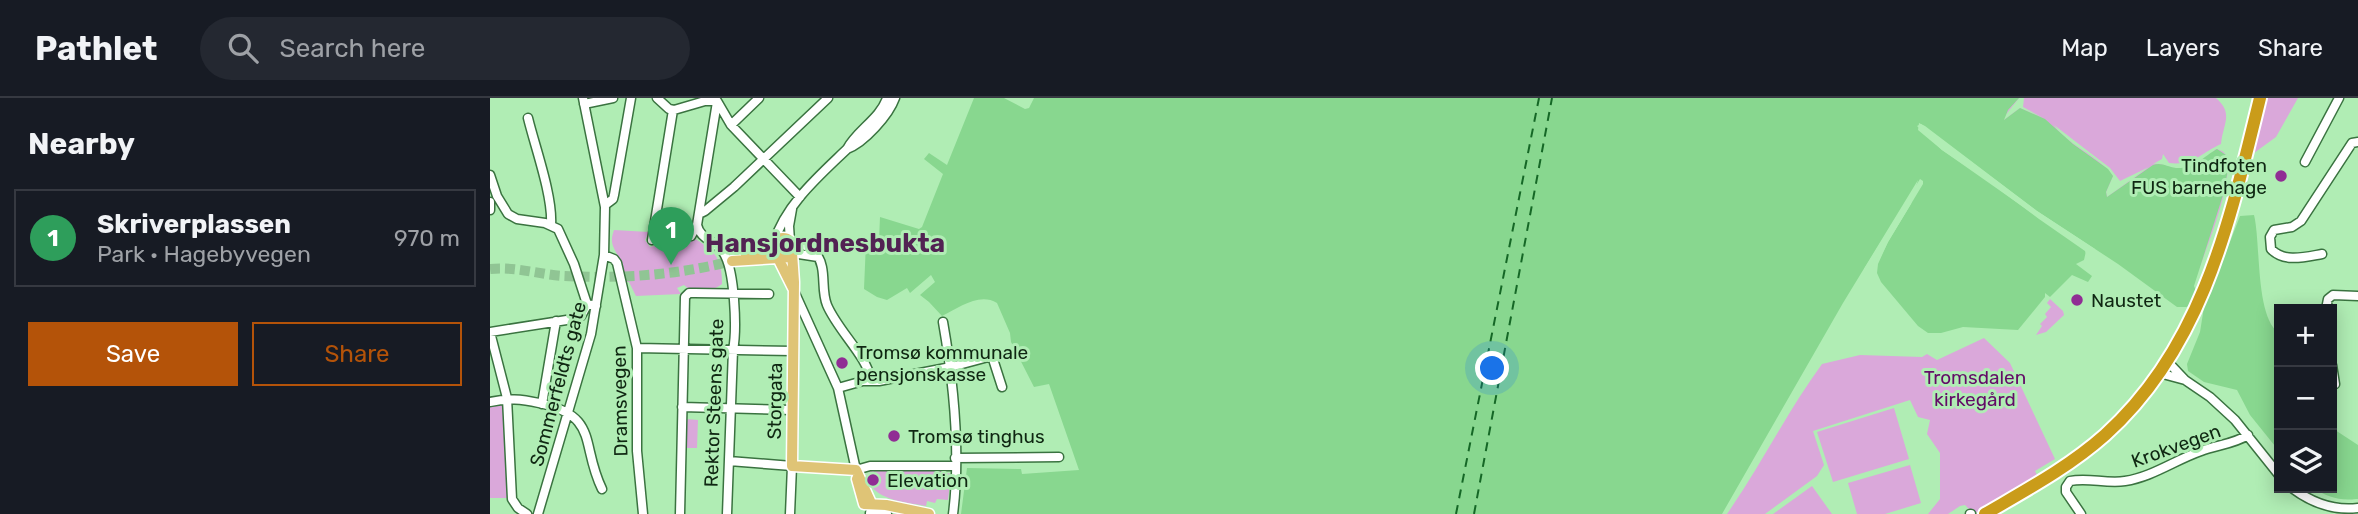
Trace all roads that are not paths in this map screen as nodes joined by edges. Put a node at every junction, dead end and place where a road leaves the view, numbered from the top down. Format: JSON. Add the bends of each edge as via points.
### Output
{"nodes":[{"id":1,"x":613,"y":98,"type":"edge"},
{"id":2,"x":631,"y":98,"type":"edge"},
{"id":3,"x":657,"y":98,"type":"edge"},
{"id":4,"x":759,"y":98,"type":"edge"},
{"id":5,"x":828,"y":98,"type":"edge"},
{"id":6,"x":887,"y":98,"type":"edge"},
{"id":7,"x":895,"y":98,"type":"edge"},
{"id":8,"x":2259,"y":98,"type":"edge"},
{"id":9,"x":2339,"y":98,"type":"edge"},
{"id":10,"x":717,"y":99,"type":"edge"},
{"id":11,"x":584,"y":101,"type":"edge"},
{"id":12,"x":673,"y":110,"type":"junction"},
{"id":13,"x":528,"y":118,"type":"dead end"},
{"id":14,"x":731,"y":125,"type":"junction"},
{"id":15,"x":2358,"y":142,"type":"edge"},
{"id":16,"x":847,"y":149,"type":"junction"},
{"id":17,"x":762,"y":159,"type":"junction"},
{"id":18,"x":2305,"y":162,"type":"dead end"},
{"id":19,"x":491,"y":183,"type":"edge"},
{"id":20,"x":800,"y":197,"type":"junction"},
{"id":21,"x":490,"y":202,"type":"edge"},
{"id":22,"x":605,"y":205,"type":"junction"},
{"id":23,"x":792,"y":209,"type":"junction"},
{"id":24,"x":490,"y":210,"type":"edge"},
{"id":25,"x":699,"y":214,"type":"junction"},
{"id":26,"x":551,"y":225,"type":"junction"},
{"id":27,"x":697,"y":225,"type":"junction"},
{"id":28,"x":691,"y":236,"type":"dead end"},
{"id":29,"x":652,"y":240,"type":"dead end"},
{"id":30,"x":790,"y":241,"type":"junction"},
{"id":31,"x":774,"y":242,"type":"junction"},
{"id":32,"x":792,"y":253,"type":"junction"},
{"id":33,"x":2322,"y":254,"type":"dead end"},
{"id":34,"x":604,"y":255,"type":"junction"},
{"id":35,"x":818,"y":257,"type":"junction"},
{"id":36,"x":778,"y":258,"type":"junction"},
{"id":37,"x":793,"y":288,"type":"junction"},
{"id":38,"x":733,"y":293,"type":"junction"},
{"id":39,"x":769,"y":294,"type":"dead end"},
{"id":40,"x":2358,"y":296,"type":"edge"},
{"id":41,"x":2327,"y":304,"type":"edge"},
{"id":42,"x":592,"y":306,"type":"junction"},
{"id":43,"x":556,"y":321,"type":"junction"},
{"id":44,"x":943,"y":322,"type":"dead end"},
{"id":45,"x":490,"y":332,"type":"edge"},
{"id":46,"x":637,"y":348,"type":"junction"},
{"id":47,"x":685,"y":349,"type":"junction"},
{"id":48,"x":733,"y":350,"type":"junction"},
{"id":49,"x":793,"y":351,"type":"junction"},
{"id":50,"x":2167,"y":361,"type":"junction"},
{"id":51,"x":951,"y":367,"type":"junction"},
{"id":52,"x":2159,"y":373,"type":"junction"},
{"id":53,"x":871,"y":380,"type":"junction"},
{"id":54,"x":2185,"y":380,"type":"junction"},
{"id":55,"x":1002,"y":387,"type":"dead end"},
{"id":56,"x":838,"y":388,"type":"junction"},
{"id":57,"x":507,"y":398,"type":"junction"},
{"id":58,"x":490,"y":402,"type":"edge"},
{"id":59,"x":542,"y":404,"type":"junction"},
{"id":60,"x":682,"y":407,"type":"junction"},
{"id":61,"x":731,"y":408,"type":"junction"},
{"id":62,"x":792,"y":410,"type":"junction"},
{"id":63,"x":568,"y":412,"type":"junction"},
{"id":64,"x":2248,"y":435,"type":"junction"},
{"id":65,"x":1059,"y":457,"type":"dead end"},
{"id":66,"x":729,"y":461,"type":"junction"},
{"id":67,"x":956,"y":462,"type":"junction"},
{"id":68,"x":792,"y":466,"type":"junction"},
{"id":69,"x":2274,"y":469,"type":"edge"},
{"id":70,"x":857,"y":472,"type":"junction"},
{"id":71,"x":602,"y":489,"type":"dead end"},
{"id":72,"x":2301,"y":493,"type":"edge"},
{"id":73,"x":2358,"y":508,"type":"edge"},
{"id":74,"x":868,"y":510,"type":"edge"},
{"id":75,"x":891,"y":510,"type":"edge"},
{"id":76,"x":527,"y":514,"type":"edge"},
{"id":77,"x":538,"y":514,"type":"edge"},
{"id":78,"x":643,"y":514,"type":"edge"},
{"id":79,"x":680,"y":514,"type":"edge"},
{"id":80,"x":727,"y":514,"type":"edge"},
{"id":81,"x":790,"y":514,"type":"edge"},
{"id":82,"x":929,"y":514,"type":"edge"},
{"id":83,"x":953,"y":514,"type":"edge"},
{"id":84,"x":1985,"y":514,"type":"edge"},
{"id":85,"x":2081,"y":514,"type":"edge"}],
"edges":[{"from":1,"to":11,"type":"street"},
{"from":2,"to":22,"type":"street","via":[[614,195]]},
{"from":3,"to":12,"type":"street"},
{"from":4,"to":14,"type":"street"},
{"from":5,"to":17,"type":"street"},
{"from":6,"to":16,"type":"street"},
{"from":7,"to":16,"type":"street","via":[[887,114]]},
{"from":8,"to":50,"type":"highway","via":[[2230,219],[2204,291]]},
{"from":9,"to":18,"type":"street"},
{"from":10,"to":12,"type":"street"},
{"from":10,"to":14,"type":"street"},
{"from":10,"to":25,"type":"street"},
{"from":11,"to":22,"type":"street"},
{"from":12,"to":29,"type":"street"},
{"from":13,"to":26,"type":"street"},
{"from":14,"to":17,"type":"street"},
{"from":15,"to":33,"type":"street","via":[[2352,143],[2300,222],[2274,230],[2270,237],[2271,248],[2281,256]]},
{"from":16,"to":20,"type":"street"},
{"from":17,"to":20,"type":"street"},
{"from":17,"to":25,"type":"street"},
{"from":19,"to":26,"type":"street","via":[[511,217]]},
{"from":20,"to":23,"type":"street"},
{"from":21,"to":24,"type":"street"},
{"from":22,"to":34,"type":"street","name":"Sommerfeldts gate"},
{"from":23,"to":30,"type":"street"},
{"from":23,"to":31,"type":"street"},
{"from":25,"to":27,"type":"street"},
{"from":26,"to":42,"type":"street","via":[[563,237]]},
{"from":27,"to":28,"type":"street"},
{"from":27,"to":38,"type":"street","name":"Rektor Steens gate","via":[[701,235],[724,254]]},
{"from":30,"to":31,"type":"main road","via":[[784,237]]},
{"from":30,"to":32,"type":"main road"},
{"from":30,"to":35,"type":"street","via":[[811,248]]},
{"from":31,"to":36,"type":"main road","via":[[772,250]]},
{"from":31,"to":36,"type":"main road","via":[[734,260]]},
{"from":32,"to":35,"type":"street"},
{"from":32,"to":36,"type":"main road"},
{"from":32,"to":37,"type":"main road","name":"Storgata"},
{"from":34,"to":42,"type":"street","name":"Sommerfeldts gate"},
{"from":34,"to":46,"type":"street","name":"Dramsvegen","via":[[617,263]]},
{"from":35,"to":53,"type":"street","via":[[827,304],[868,366]]},
{"from":36,"to":37,"type":"main road","name":"Storgata"},
{"from":37,"to":49,"type":"main road","name":"Storgata"},
{"from":37,"to":56,"type":"street"},
{"from":38,"to":39,"type":"street"},
{"from":38,"to":47,"type":"street","via":[[686,293]]},
{"from":38,"to":48,"type":"street","name":"Rektor Steens gate"},
{"from":40,"to":41,"type":"street","via":[[2333,295]]},
{"from":42,"to":43,"type":"street","via":[[579,317]]},
{"from":42,"to":63,"type":"street","name":"Sommerfeldts gate","via":[[591,334]]},
{"from":43,"to":45,"type":"street"},
{"from":43,"to":59,"type":"street"},
{"from":44,"to":51,"type":"street"},
{"from":45,"to":57,"type":"street"},
{"from":46,"to":47,"type":"street"},
{"from":46,"to":78,"type":"street","name":"Dramsvegen","via":[[637,451]]},
{"from":47,"to":48,"type":"street"},
{"from":47,"to":60,"type":"street"},
{"from":48,"to":49,"type":"street"},
{"from":48,"to":61,"type":"street","name":"Rektor Steens gate"},
{"from":49,"to":62,"type":"main road","name":"Storgata"},
{"from":50,"to":52,"type":"highway"},
{"from":50,"to":54,"type":"street"},
{"from":51,"to":53,"type":"street"},
{"from":51,"to":55,"type":"street","via":[[992,356]]},
{"from":51,"to":67,"type":"street"},
{"from":52,"to":54,"type":"street"},
{"from":52,"to":84,"type":"highway","via":[[2127,414],[2094,444]]},
{"from":53,"to":56,"type":"street"},
{"from":54,"to":64,"type":"street","via":[[2221,406]]},
{"from":56,"to":70,"type":"street"},
{"from":57,"to":58,"type":"street"},
{"from":57,"to":59,"type":"street"},
{"from":57,"to":76,"type":"street","via":[[511,495],[514,505]]},
{"from":59,"to":63,"type":"street"},
{"from":60,"to":61,"type":"street"},
{"from":60,"to":79,"type":"street"},
{"from":61,"to":62,"type":"street"},
{"from":61,"to":66,"type":"street","name":"Rektor Steens gate"},
{"from":62,"to":68,"type":"main road","name":"Storgata"},
{"from":63,"to":71,"type":"street","via":[[583,429]]},
{"from":63,"to":77,"type":"street","name":"Sommerfeldts gate"},
{"from":64,"to":69,"type":"street"},
{"from":64,"to":85,"type":"street","name":"Krokvegen","via":[[2132,480],[2070,481],[2066,492]]},
{"from":65,"to":67,"type":"street"},
{"from":66,"to":68,"type":"street"},
{"from":66,"to":80,"type":"street","name":"Rektor Steens gate"},
{"from":67,"to":70,"type":"street","via":[[870,467]]},
{"from":67,"to":83,"type":"street"},
{"from":68,"to":70,"type":"main road"},
{"from":68,"to":81,"type":"street","name":"Storgata"},
{"from":70,"to":74,"type":"main road"},
{"from":72,"to":73,"type":"street","via":[[2324,505]]},
{"from":74,"to":75,"type":"main road"},
{"from":75,"to":82,"type":"main road"}]}
